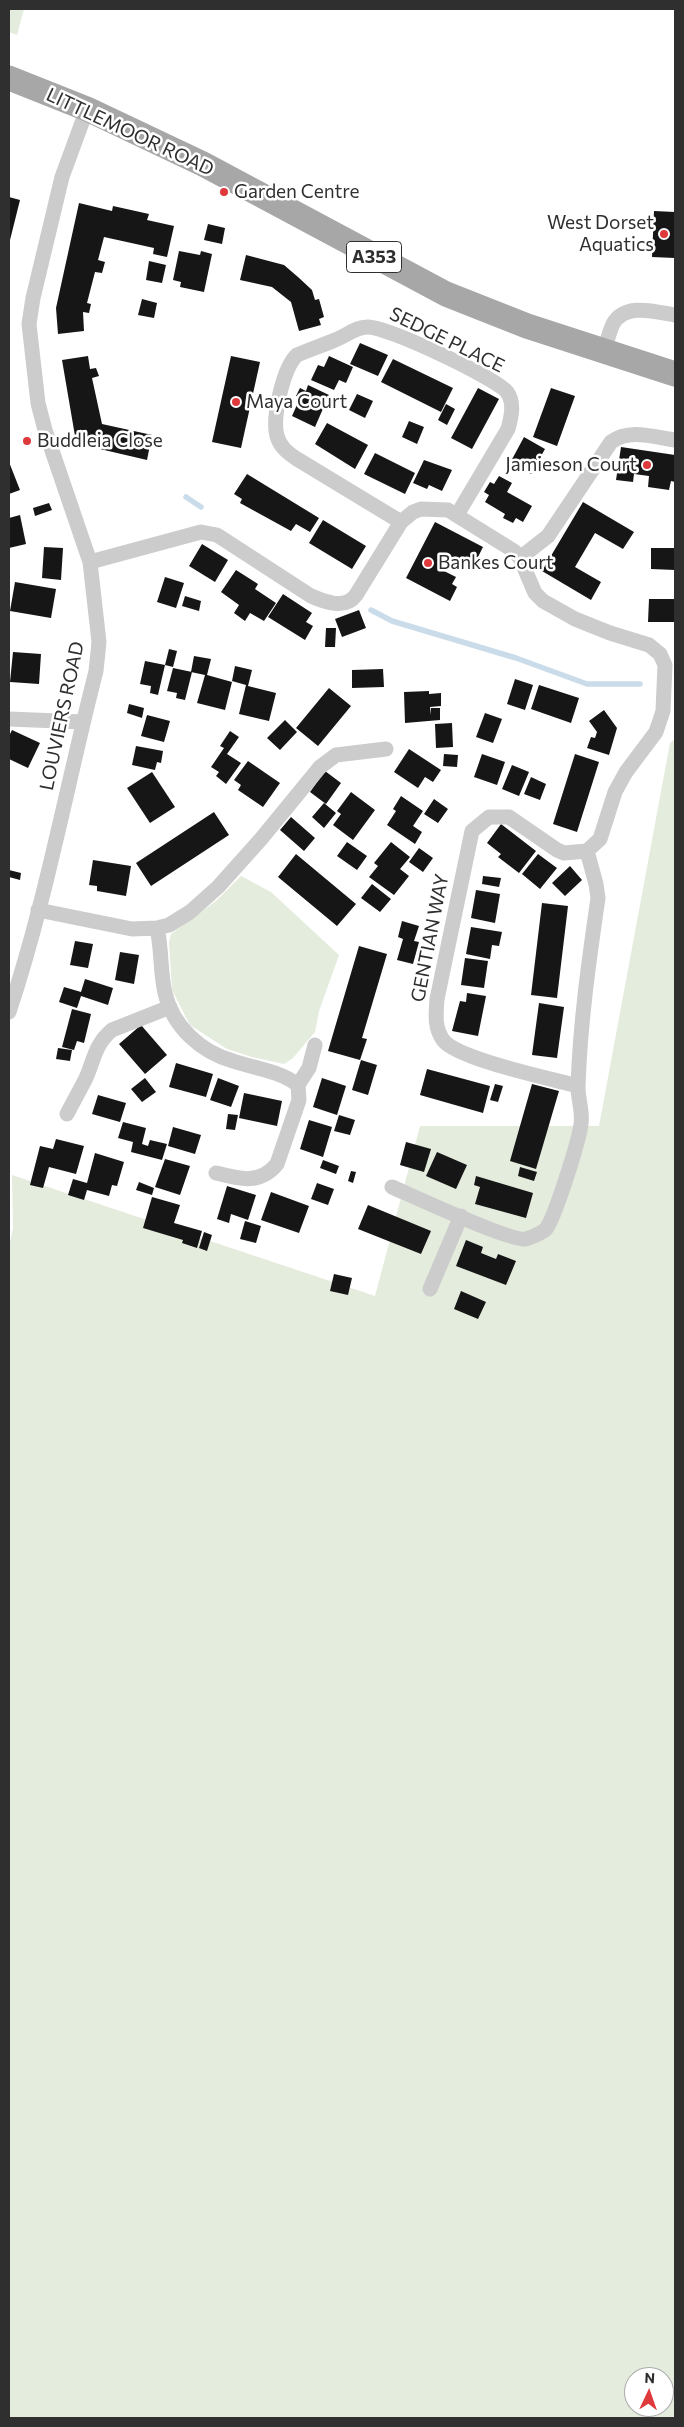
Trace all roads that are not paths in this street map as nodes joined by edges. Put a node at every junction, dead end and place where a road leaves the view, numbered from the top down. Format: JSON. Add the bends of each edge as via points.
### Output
{"nodes":[{"id":1,"x":9,"y":78,"type":"edge"},
{"id":2,"x":87,"y":109,"type":"junction"},
{"id":3,"x":675,"y":315,"type":"edge"},
{"id":4,"x":604,"y":351,"type":"junction"},
{"id":5,"x":675,"y":374,"type":"edge"},
{"id":6,"x":675,"y":440,"type":"edge"},
{"id":7,"x":457,"y":515,"type":"junction"},
{"id":8,"x":402,"y":522,"type":"junction"},
{"id":9,"x":520,"y":558,"type":"junction"},
{"id":10,"x":90,"y":562,"type":"junction"},
{"id":11,"x":670,"y":664,"type":"edge"},
{"id":12,"x":9,"y":719,"type":"edge"},
{"id":13,"x":83,"y":722,"type":"junction"},
{"id":14,"x":386,"y":749,"type":"dead end"},
{"id":15,"x":587,"y":851,"type":"junction"},
{"id":16,"x":38,"y":910,"type":"junction"},
{"id":17,"x":157,"y":928,"type":"junction"},
{"id":18,"x":170,"y":1007,"type":"junction"},
{"id":19,"x":9,"y":1012,"type":"edge"},
{"id":20,"x":315,"y":1045,"type":"dead end"},
{"id":21,"x":298,"y":1085,"type":"junction"},
{"id":22,"x":578,"y":1086,"type":"junction"},
{"id":23,"x":67,"y":1114,"type":"dead end"},
{"id":24,"x":216,"y":1173,"type":"dead end"},
{"id":25,"x":392,"y":1187,"type":"dead end"},
{"id":26,"x":461,"y":1216,"type":"junction"},
{"id":27,"x":430,"y":1289,"type":"dead end"}],
"edges":[{"from":1,"to":2,"type":"main road","name":"LITTLEMOOR ROAD","number":"A353"},
{"from":2,"to":4,"type":"main road","name":"LITTLEMOOR ROAD","number":"A353","via":[[203,164],[446,294],[527,326]]},
{"from":2,"to":10,"type":"street","name":"LOUVIERS ROAD","via":[[62,176],[29,324],[44,430]]},
{"from":3,"to":4,"type":"street","via":[[631,310],[614,323]]},
{"from":4,"to":5,"type":"main road","name":"LITTLEMOOR ROAD","number":"A353"},
{"from":6,"to":9,"type":"street","via":[[625,434],[611,442],[548,536]]},
{"from":7,"to":8,"type":"street","via":[[448,510],[429,508],[412,512]]},
{"from":7,"to":8,"type":"street","name":"SEDGE PLACE","via":[[508,429],[512,404],[507,392],[482,376],[397,335],[379,328],[360,328],[296,355],[290,361],[276,419],[277,437],[283,448],[297,459]]},
{"from":7,"to":9,"type":"street"},
{"from":8,"to":10,"type":"street","via":[[354,599],[342,604],[328,603],[311,596],[217,535],[201,532]]},
{"from":9,"to":11,"type":"street","via":[[535,593],[543,601],[575,619],[649,645]]},
{"from":10,"to":13,"type":"street","name":"LOUVIERS ROAD","via":[[99,642],[96,670]]},
{"from":11,"to":15,"type":"street","via":[[663,711],[656,732],[626,772],[615,792],[600,839]]},
{"from":12,"to":13,"type":"street"},
{"from":13,"to":16,"type":"street","name":"LOUVIERS ROAD"},
{"from":14,"to":17,"type":"street","via":[[336,755],[320,767],[218,887],[180,919]]},
{"from":15,"to":22,"type":"street","via":[[598,898],[585,988]]},
{"from":15,"to":22,"type":"street","name":"GENTIAN WAY","via":[[564,853],[557,850],[509,816],[489,817],[472,831],[435,1018],[444,1041],[453,1048],[509,1068]]},
{"from":16,"to":17,"type":"street","via":[[107,925],[144,930]]},
{"from":16,"to":19,"type":"street","name":"LOUVIERS ROAD"},
{"from":17,"to":18,"type":"street","via":[[165,994]]},
{"from":18,"to":21,"type":"street","via":[[183,1030],[200,1046],[223,1058],[283,1076]]},
{"from":18,"to":23,"type":"street","via":[[112,1030],[98,1043],[86,1077]]},
{"from":20,"to":21,"type":"street","via":[[309,1068]]},
{"from":21,"to":24,"type":"street","via":[[299,1100],[278,1164],[270,1173],[248,1180]]},
{"from":22,"to":26,"type":"street","via":[[581,1126],[546,1228],[523,1240],[499,1234]]},
{"from":25,"to":26,"type":"street"},
{"from":26,"to":27,"type":"street"}]}
